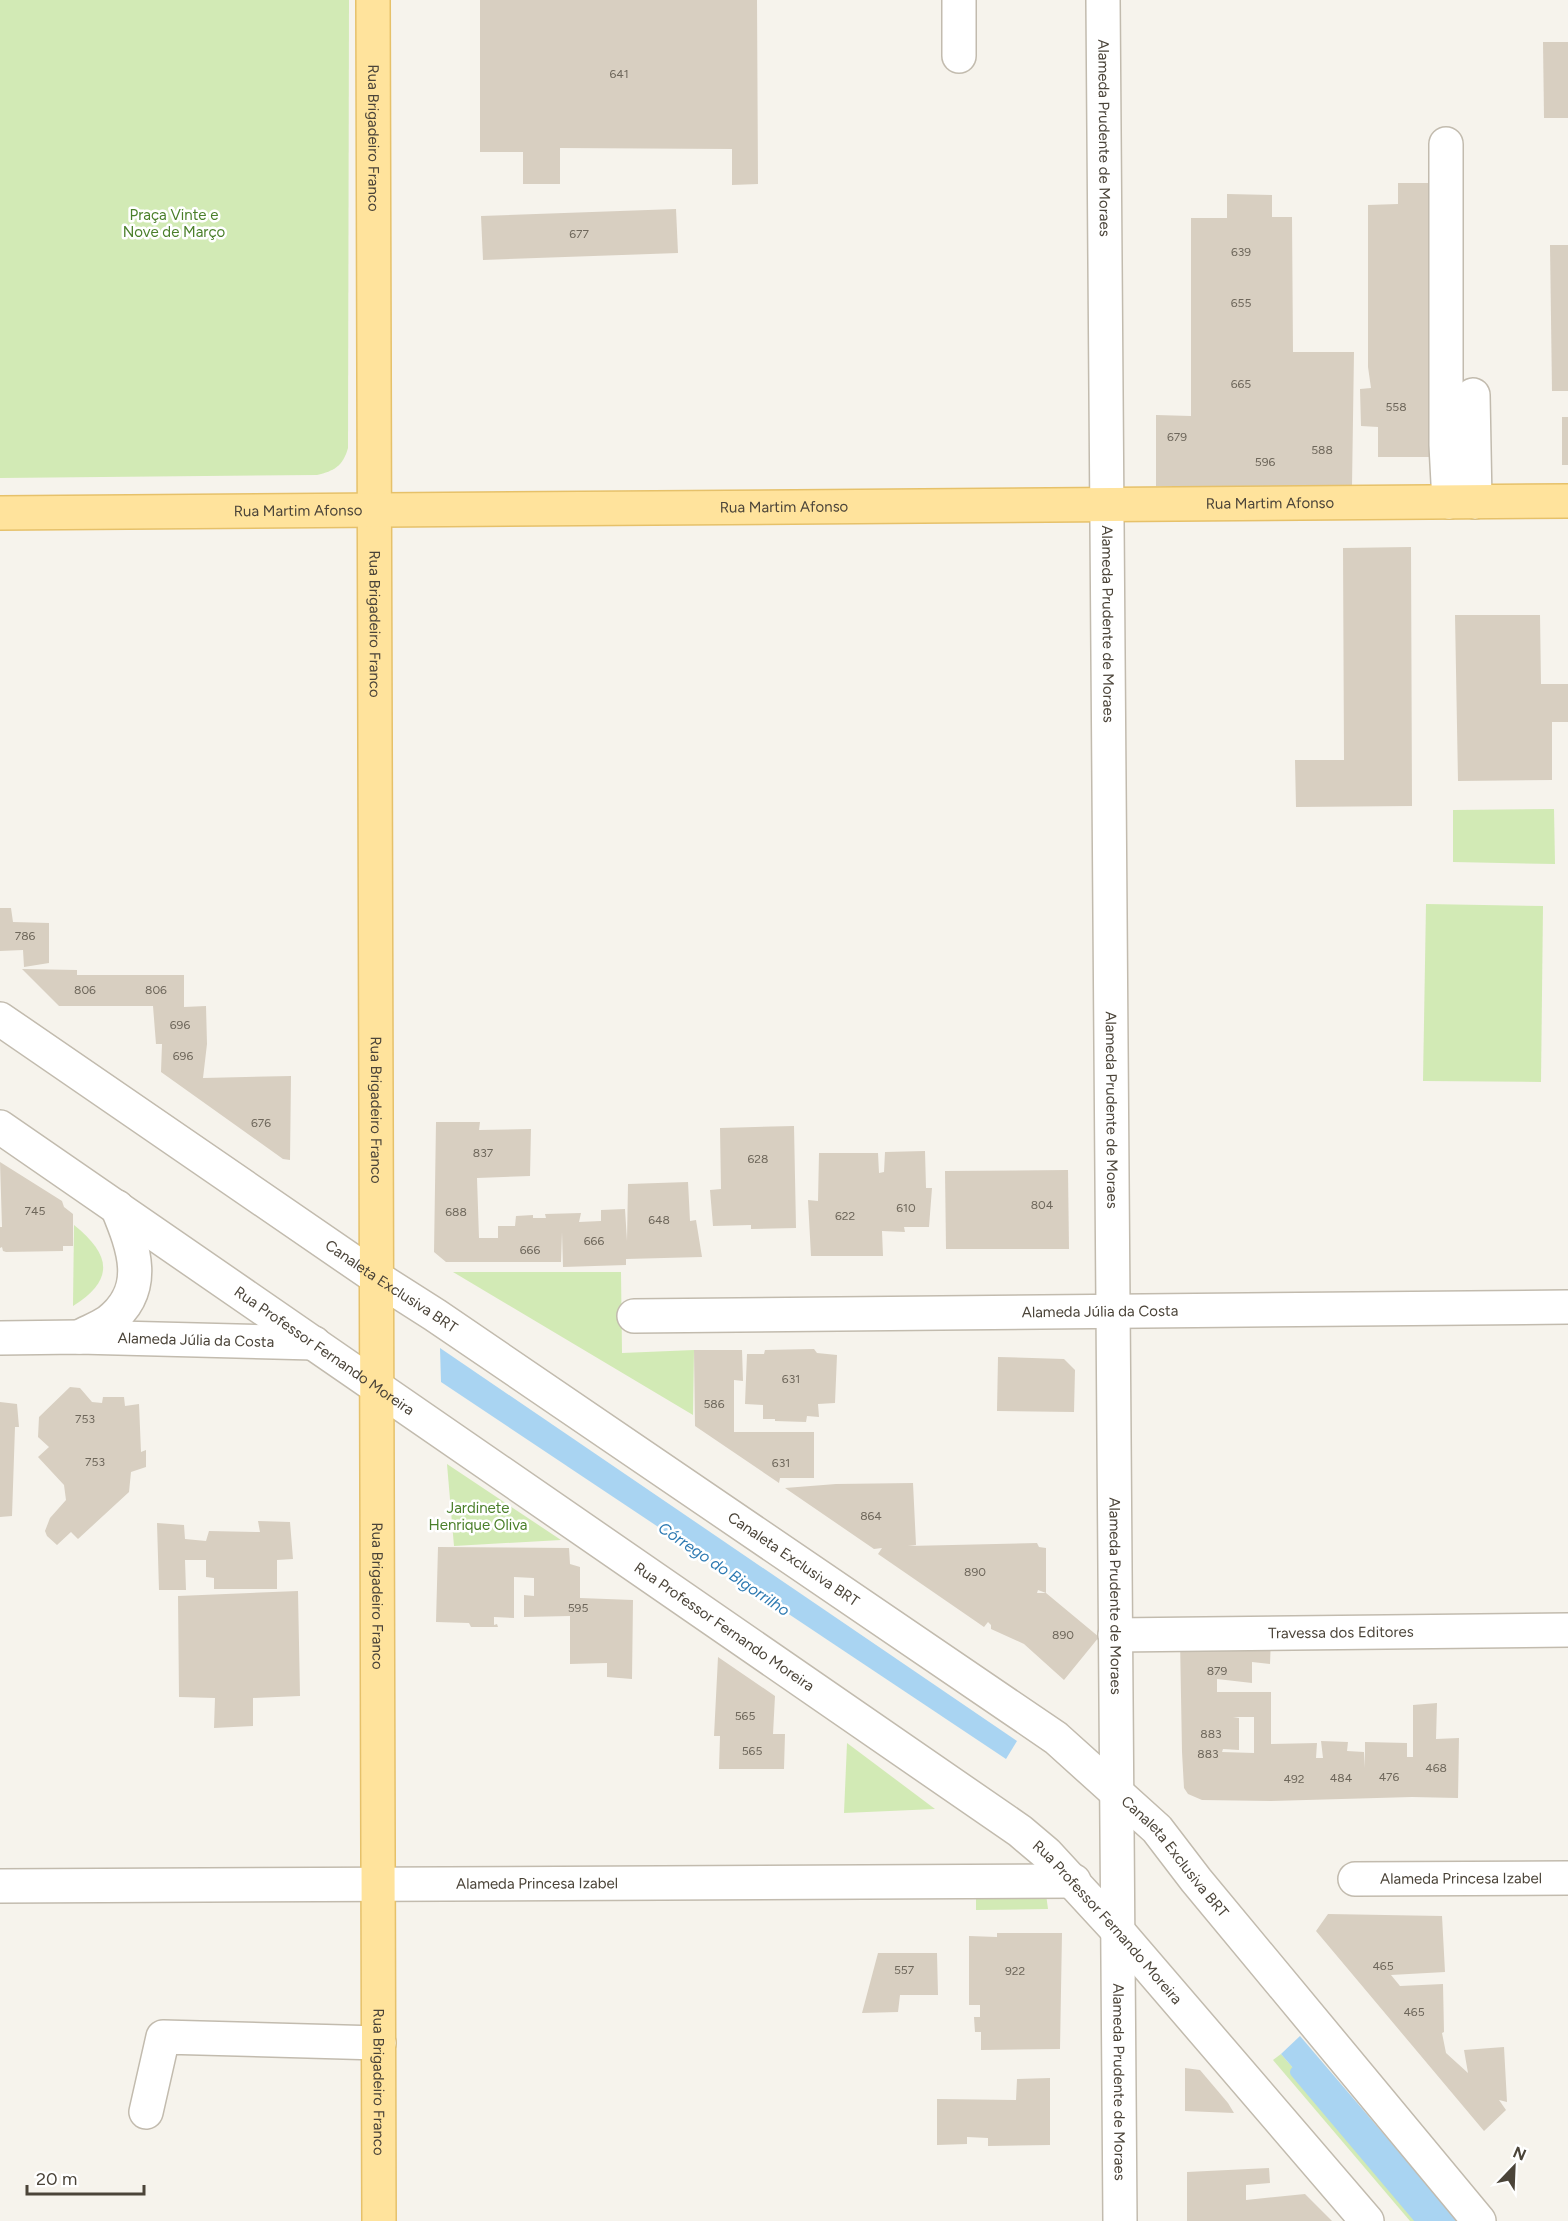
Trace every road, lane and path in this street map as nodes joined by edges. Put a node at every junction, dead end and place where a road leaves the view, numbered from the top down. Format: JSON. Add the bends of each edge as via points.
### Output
{"nodes":[{"id":1,"x":373,"y":0,"type":"edge"},
{"id":2,"x":959,"y":0,"type":"edge"},
{"id":3,"x":1103,"y":0,"type":"edge"},
{"id":4,"x":958,"y":56,"type":"dead end"},
{"id":5,"x":1446,"y":144,"type":"dead end"},
{"id":6,"x":1473,"y":395,"type":"dead end"},
{"id":7,"x":1568,"y":501,"type":"edge"},
{"id":8,"x":1462,"y":502,"type":"junction"},
{"id":9,"x":1107,"y":504,"type":"junction"},
{"id":10,"x":375,"y":510,"type":"junction"},
{"id":11,"x":0,"y":513,"type":"edge"},
{"id":12,"x":0,"y":1019,"type":"edge"},
{"id":13,"x":0,"y":1127,"type":"edge"},
{"id":14,"x":117,"y":1208,"type":"junction"},
{"id":15,"x":377,"y":1278,"type":"junction"},
{"id":16,"x":1568,"y":1307,"type":"edge"},
{"id":17,"x":1113,"y":1311,"type":"junction"},
{"id":18,"x":634,"y":1316,"type":"dead end"},
{"id":19,"x":79,"y":1337,"type":"junction"},
{"id":20,"x":0,"y":1338,"type":"edge"},
{"id":21,"x":314,"y":1343,"type":"junction"},
{"id":22,"x":378,"y":1386,"type":"junction"},
{"id":23,"x":1568,"y":1630,"type":"edge"},
{"id":24,"x":1115,"y":1635,"type":"junction"},
{"id":25,"x":1116,"y":1791,"type":"junction"},
{"id":26,"x":1568,"y":1878,"type":"edge"},
{"id":27,"x":1355,"y":1879,"type":"dead end"},
{"id":28,"x":1074,"y":1881,"type":"junction"},
{"id":29,"x":379,"y":1885,"type":"junction"},
{"id":30,"x":0,"y":1886,"type":"edge"},
{"id":31,"x":1118,"y":1930,"type":"junction"},
{"id":32,"x":379,"y":2043,"type":"junction"},
{"id":33,"x":146,"y":2112,"type":"dead end"},
{"id":34,"x":379,"y":2221,"type":"edge"},
{"id":35,"x":1120,"y":2221,"type":"edge"},
{"id":36,"x":1366,"y":2221,"type":"edge"},
{"id":37,"x":1479,"y":2221,"type":"edge"}],
"edges":[{"from":1,"to":10,"type":"main road","name":"Rua Brigadeiro Franco"},
{"from":2,"to":4,"type":"street"},
{"from":3,"to":9,"type":"street","name":"Alameda Prudente de Moraes"},
{"from":5,"to":8,"type":"street","via":[[1446,445]]},
{"from":6,"to":8,"type":"street"},
{"from":7,"to":8,"type":"main road","name":"Rua Martim Afonso"},
{"from":8,"to":9,"type":"main road","name":"Rua Martim Afonso"},
{"from":9,"to":10,"type":"main road","name":"Rua Martim Afonso"},
{"from":9,"to":17,"type":"street","name":"Alameda Prudente de Moraes"},
{"from":10,"to":11,"type":"main road","name":"Rua Martim Afonso"},
{"from":10,"to":15,"type":"main road","name":"Rua Brigadeiro Franco"},
{"from":12,"to":15,"type":"street","name":"Canaleta Exclusiva BRT"},
{"from":13,"to":14,"type":"street","name":"Rua Professor Fernando Moreira"},
{"from":14,"to":19,"type":"street","name":"Alameda Júlia da Costa","via":[[135,1260],[130,1295],[107,1323]]},
{"from":14,"to":21,"type":"street","name":"Rua Professor Fernando Moreira"},
{"from":15,"to":22,"type":"main road","name":"Rua Brigadeiro Franco"},
{"from":15,"to":25,"type":"street","name":"Canaleta Exclusiva BRT","via":[[1047,1732]]},
{"from":16,"to":17,"type":"street","name":"Alameda Júlia da Costa"},
{"from":17,"to":18,"type":"street","name":"Alameda Júlia da Costa"},
{"from":17,"to":24,"type":"street","name":"Alameda Prudente de Moraes"},
{"from":19,"to":20,"type":"street","name":"Alameda Júlia da Costa"},
{"from":19,"to":21,"type":"street","name":"Alameda Júlia da Costa"},
{"from":21,"to":22,"type":"street","name":"Rua Professor Fernando Moreira"},
{"from":22,"to":28,"type":"street","name":"Rua Professor Fernando Moreira","via":[[991,1809]]},
{"from":22,"to":29,"type":"main road","name":"Rua Brigadeiro Franco"},
{"from":23,"to":24,"type":"street","name":"Travessa dos Editores"},
{"from":24,"to":25,"type":"street","name":"Alameda Prudente de Moraes"},
{"from":25,"to":31,"type":"street","name":"Alameda Prudente de Moraes"},
{"from":25,"to":37,"type":"street","name":"Canaleta Exclusiva BRT","via":[[1157,1829]]},
{"from":26,"to":27,"type":"street","name":"Alameda Princesa Izabel"},
{"from":28,"to":29,"type":"street","name":"Alameda Princesa Izabel"},
{"from":28,"to":31,"type":"street","name":"Rua Professor Fernando Moreira"},
{"from":29,"to":30,"type":"street","name":"Alameda Princesa Izabel"},
{"from":29,"to":32,"type":"main road","name":"Rua Brigadeiro Franco"},
{"from":31,"to":35,"type":"street","name":"Alameda Prudente de Moraes"},
{"from":31,"to":36,"type":"street","name":"Rua Professor Fernando Moreira"},
{"from":32,"to":33,"type":"street","via":[[163,2037]]},
{"from":32,"to":34,"type":"main road","name":"Rua Brigadeiro Franco"}]}
